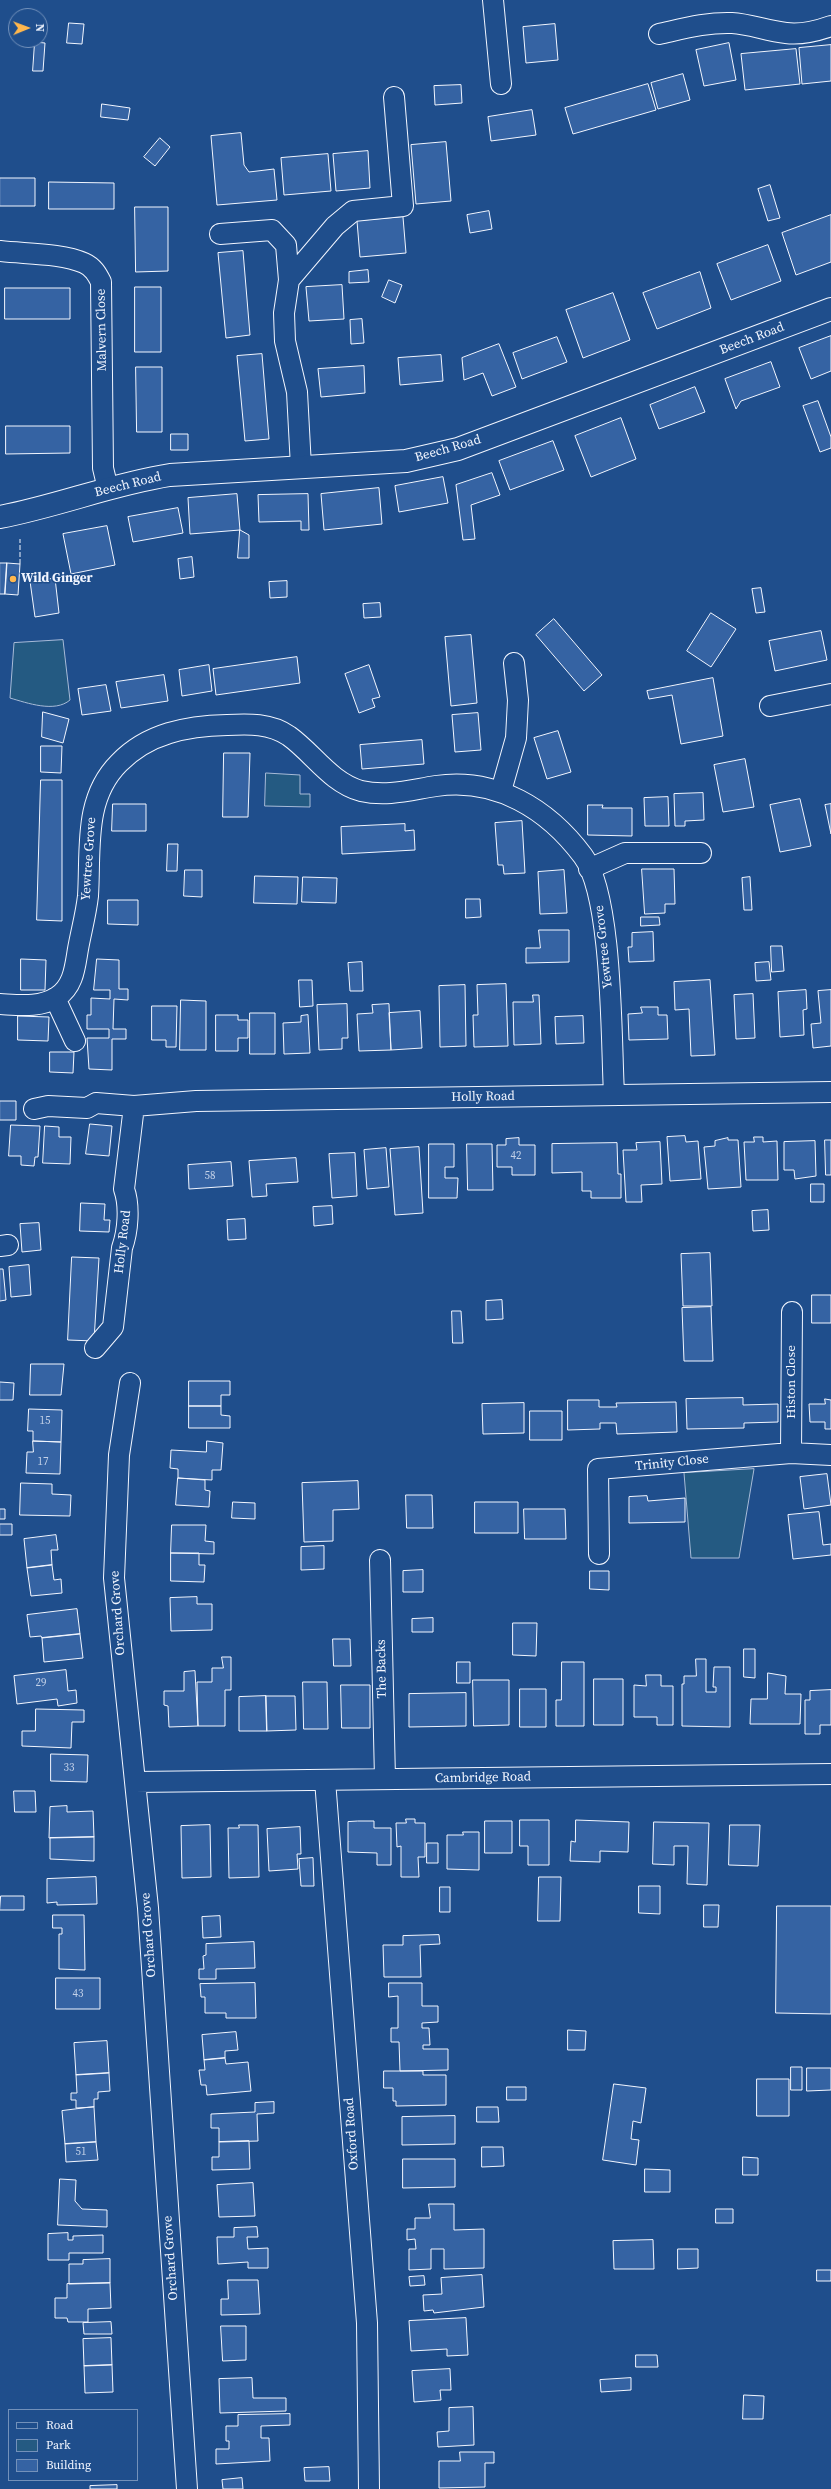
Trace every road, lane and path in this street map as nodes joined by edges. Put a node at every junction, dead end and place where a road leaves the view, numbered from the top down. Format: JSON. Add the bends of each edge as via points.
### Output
{"nodes":[{"id":1,"x":493,"y":0,"type":"edge"},
{"id":2,"x":831,"y":26,"type":"edge"},
{"id":3,"x":659,"y":34,"type":"dead end"},
{"id":4,"x":501,"y":84,"type":"dead end"},
{"id":5,"x":394,"y":97,"type":"dead end"},
{"id":6,"x":220,"y":234,"type":"dead end"},
{"id":7,"x":0,"y":250,"type":"edge"},
{"id":8,"x":289,"y":280,"type":"junction"},
{"id":9,"x":831,"y":309,"type":"edge"},
{"id":10,"x":301,"y":467,"type":"junction"},
{"id":11,"x":108,"y":489,"type":"junction"},
{"id":12,"x":0,"y":517,"type":"edge"},
{"id":13,"x":514,"y":662,"type":"dead end"},
{"id":14,"x":831,"y":694,"type":"edge"},
{"id":15,"x":770,"y":706,"type":"dead end"},
{"id":16,"x":501,"y":791,"type":"junction"},
{"id":17,"x":701,"y":853,"type":"dead end"},
{"id":18,"x":589,"y":869,"type":"junction"},
{"id":19,"x":55,"y":998,"type":"junction"},
{"id":20,"x":0,"y":1004,"type":"edge"},
{"id":21,"x":75,"y":1041,"type":"dead end"},
{"id":22,"x":831,"y":1092,"type":"edge"},
{"id":23,"x":614,"y":1094,"type":"junction"},
{"id":24,"x":134,"y":1106,"type":"junction"},
{"id":25,"x":34,"y":1109,"type":"dead end"},
{"id":26,"x":792,"y":1312,"type":"dead end"},
{"id":27,"x":94,"y":1348,"type":"dead end"},
{"id":28,"x":130,"y":1383,"type":"dead end"},
{"id":29,"x":791,"y":1452,"type":"junction"},
{"id":30,"x":831,"y":1455,"type":"edge"},
{"id":31,"x":598,"y":1554,"type":"dead end"},
{"id":32,"x":380,"y":1560,"type":"dead end"},
{"id":33,"x":831,"y":1774,"type":"edge"},
{"id":34,"x":384,"y":1779,"type":"junction"},
{"id":35,"x":326,"y":1780,"type":"junction"},
{"id":36,"x":136,"y":1782,"type":"junction"},
{"id":37,"x":187,"y":2489,"type":"edge"},
{"id":38,"x":369,"y":2489,"type":"edge"}],
"edges":[{"from":1,"to":4,"type":"street"},
{"from":2,"to":3,"type":"street","via":[[800,33],[786,33],[731,23],[706,24]]},
{"from":5,"to":8,"type":"street","via":[[403,206],[353,211],[335,226]]},
{"from":6,"to":8,"type":"street","via":[[272,230],[286,245]]},
{"from":7,"to":11,"type":"street","name":"Malvern Close","via":[[85,263],[95,271],[101,282],[103,468]]},
{"from":8,"to":10,"type":"street","via":[[284,313],[285,341],[297,392]]},
{"from":9,"to":10,"type":"street","name":"Beech Road","via":[[445,453],[406,461]]},
{"from":10,"to":11,"type":"street","name":"Beech Road","via":[[170,474],[136,480]]},
{"from":11,"to":12,"type":"street","name":"Beech Road","via":[[50,507]]},
{"from":13,"to":16,"type":"street","via":[[518,700],[516,738]]},
{"from":14,"to":15,"type":"street"},
{"from":16,"to":18,"type":"street","name":"Yewtree Grove","via":[[545,815],[586,859]]},
{"from":16,"to":19,"type":"street","name":"Yewtree Grove","via":[[454,785],[385,794],[359,790],[335,779],[290,737],[279,730],[260,725],[196,726],[178,729],[141,745],[118,764],[107,779],[94,806],[90,825],[87,900],[73,978]]},
{"from":17,"to":18,"type":"street","via":[[625,853]]},
{"from":18,"to":23,"type":"street","name":"Yewtree Grove","via":[[604,920]]},
{"from":19,"to":20,"type":"street","name":"Yewtree Grove","via":[[33,1006]]},
{"from":19,"to":21,"type":"street"},
{"from":22,"to":23,"type":"street","name":"Holly Road"},
{"from":23,"to":24,"type":"street","name":"Holly Road","via":[[196,1101]]},
{"from":24,"to":25,"type":"street","name":"Holly Road","via":[[96,1103],[87,1108],[48,1106]]},
{"from":24,"to":27,"type":"street","name":"Holly Road","via":[[124,1189],[128,1200],[125,1240],[112,1327]]},
{"from":26,"to":29,"type":"street","name":"Histon Close"},
{"from":28,"to":36,"type":"street","name":"Orchard Grove","via":[[119,1455],[114,1578]]},
{"from":29,"to":30,"type":"street","name":"Trinity Close"},
{"from":29,"to":31,"type":"street","name":"Trinity Close","via":[[598,1469]]},
{"from":32,"to":34,"type":"street","name":"The Backs"},
{"from":33,"to":34,"type":"street","name":"Cambridge Road"},
{"from":34,"to":35,"type":"street","name":"Cambridge Road"},
{"from":35,"to":36,"type":"street","name":"Cambridge Road"},
{"from":35,"to":38,"type":"street","name":"Oxford Road","via":[[367,2323]]},
{"from":36,"to":37,"type":"street","name":"Orchard Grove","via":[[148,1908]]}]}
